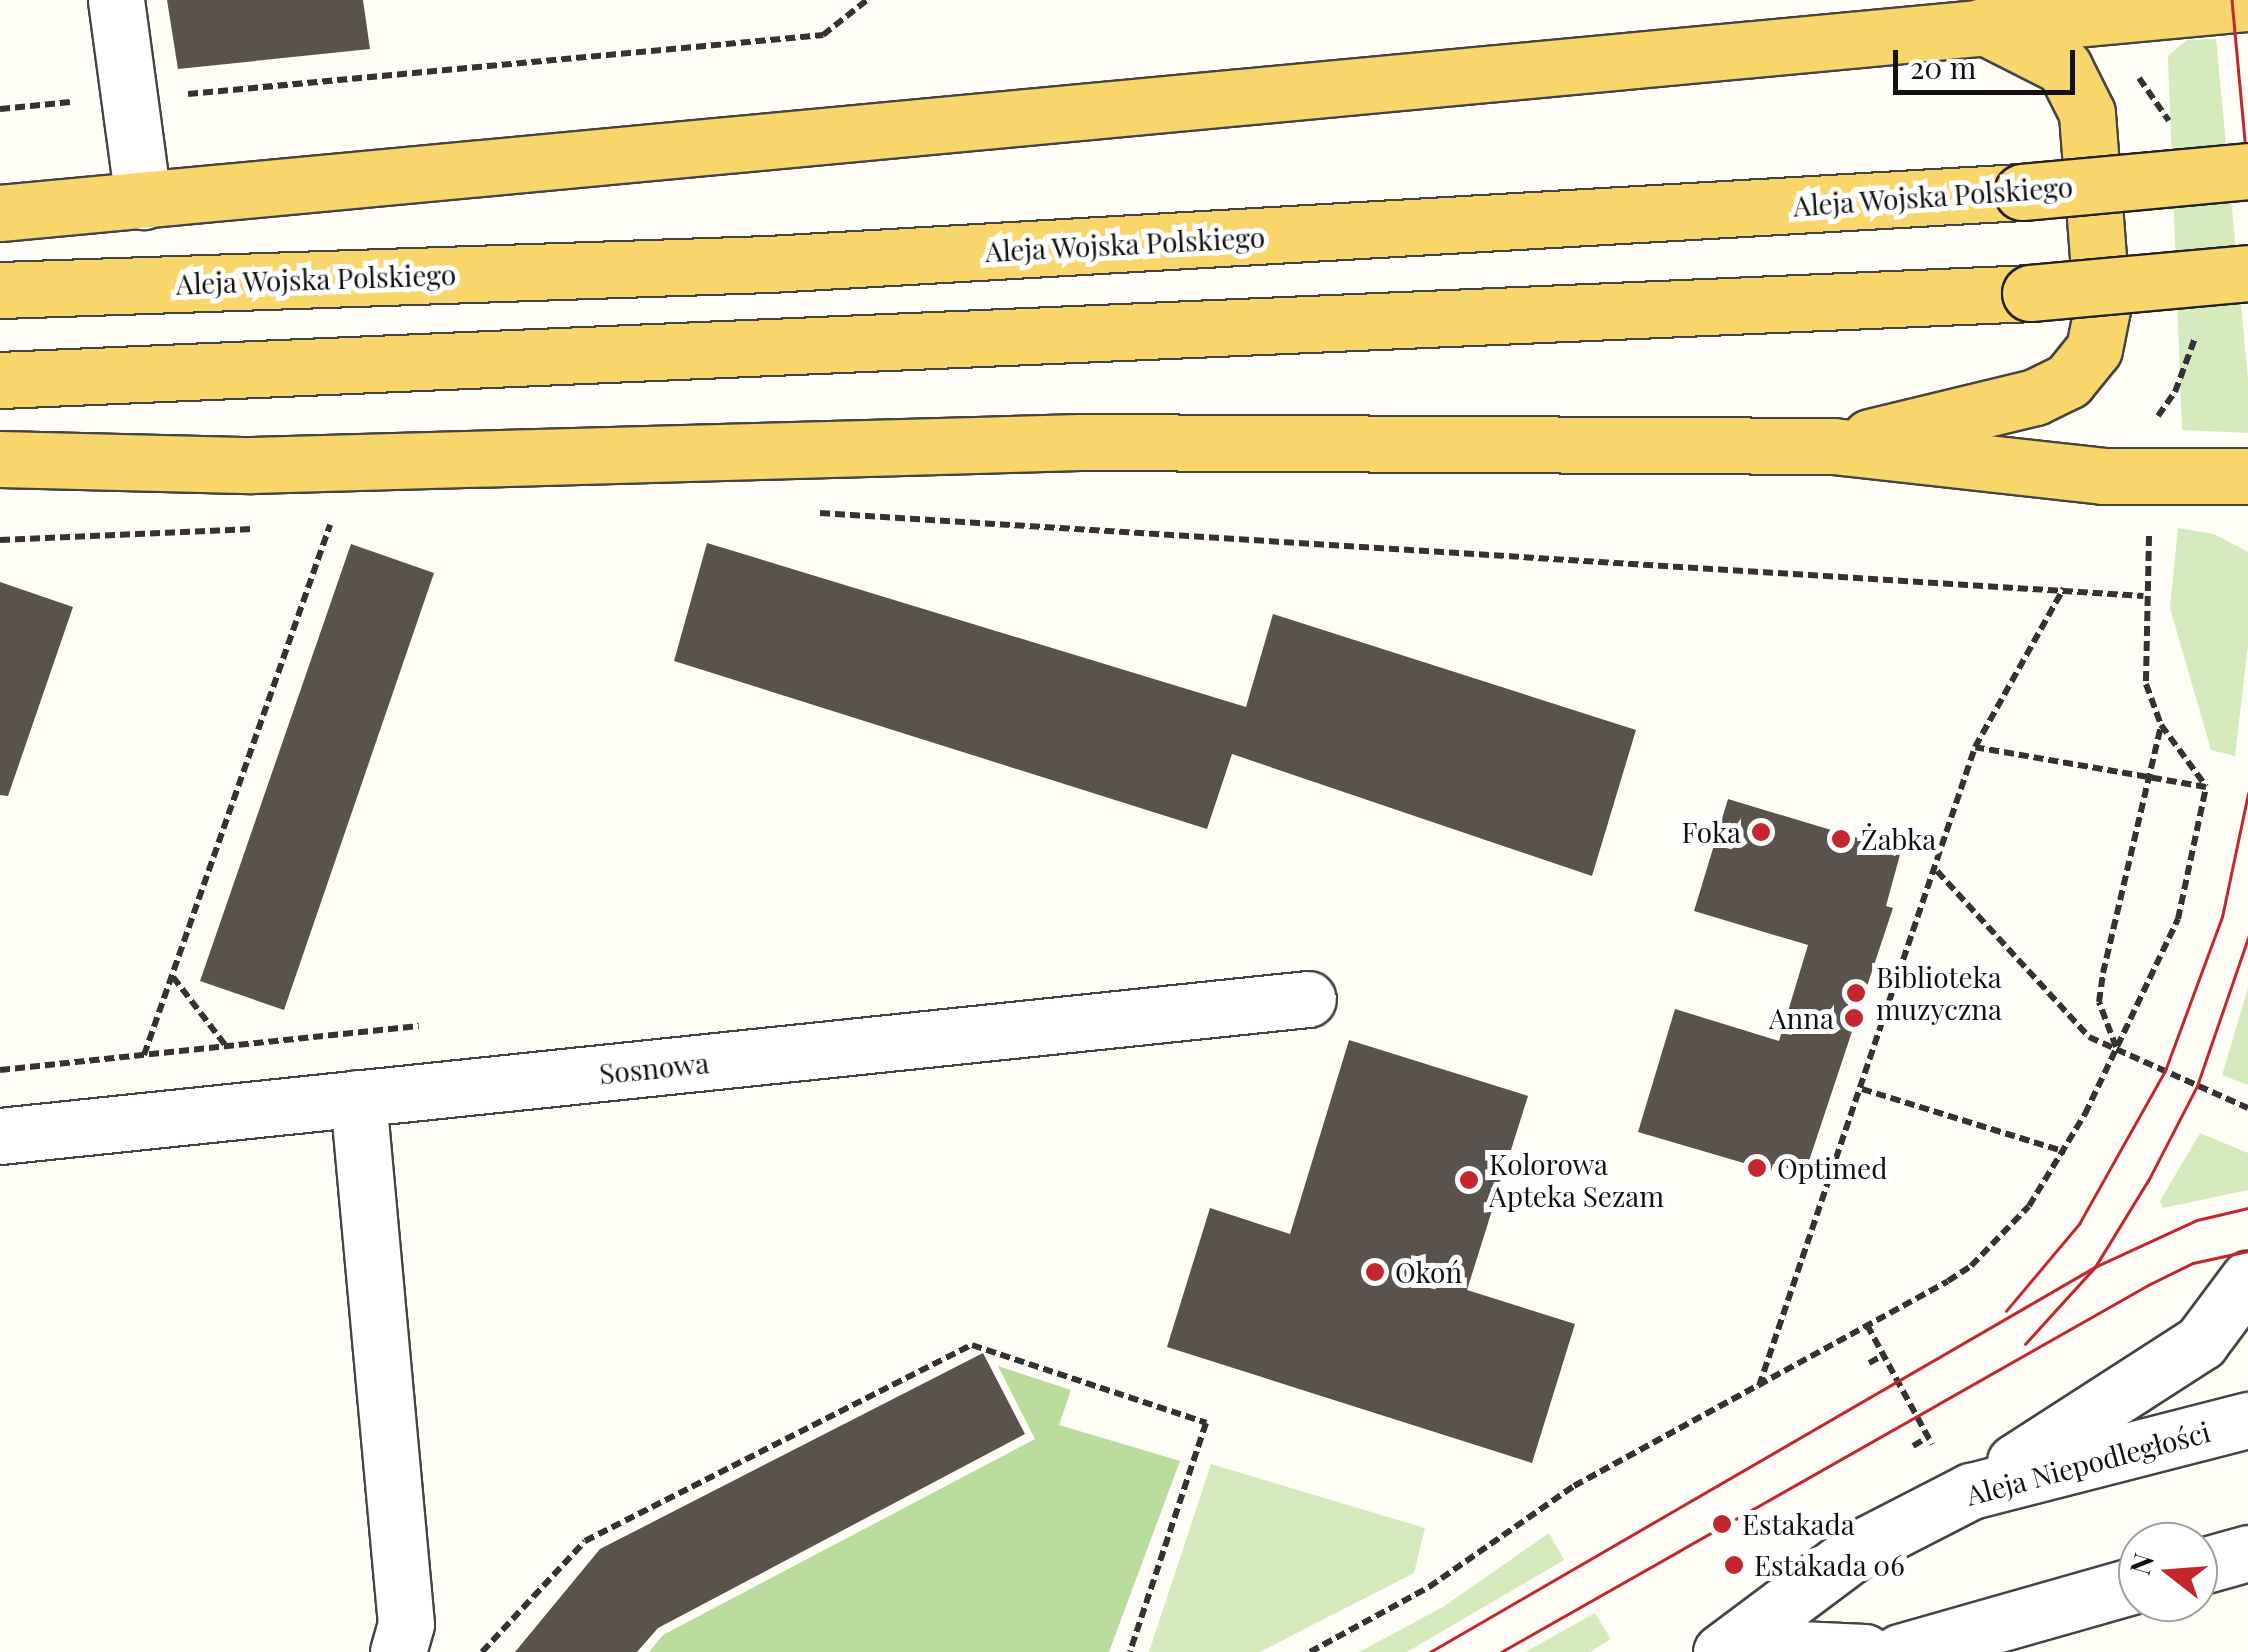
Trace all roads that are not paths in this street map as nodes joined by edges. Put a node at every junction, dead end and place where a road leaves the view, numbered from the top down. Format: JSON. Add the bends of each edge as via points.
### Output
{"nodes":[{"id":1,"x":116,"y":0,"type":"edge"},
{"id":2,"x":2248,"y":2,"type":"edge"},
{"id":3,"x":1977,"y":23,"type":"junction"},
{"id":4,"x":2248,"y":170,"type":"edge"},
{"id":5,"x":144,"y":201,"type":"junction"},
{"id":6,"x":0,"y":212,"type":"edge"},
{"id":7,"x":2248,"y":273,"type":"edge"},
{"id":8,"x":0,"y":290,"type":"edge"},
{"id":9,"x":0,"y":380,"type":"edge"},
{"id":10,"x":1833,"y":446,"type":"junction"},
{"id":11,"x":0,"y":459,"type":"edge"},
{"id":12,"x":2248,"y":476,"type":"edge"},
{"id":13,"x":1308,"y":999,"type":"dead end"},
{"id":14,"x":358,"y":1098,"type":"junction"},
{"id":15,"x":0,"y":1136,"type":"edge"},
{"id":16,"x":2248,"y":1279,"type":"edge"},
{"id":17,"x":2248,"y":1420,"type":"edge"},
{"id":18,"x":1971,"y":1490,"type":"junction"},
{"id":19,"x":2248,"y":1553,"type":"edge"},
{"id":20,"x":2218,"y":1561,"type":"edge"},
{"id":21,"x":2118,"y":1590,"type":"edge"},
{"id":22,"x":1727,"y":1649,"type":"edge"},
{"id":23,"x":398,"y":1652,"type":"edge"},
{"id":24,"x":1865,"y":1652,"type":"edge"},
{"id":25,"x":1900,"y":1652,"type":"edge"}],
"edges":[{"from":1,"to":5,"type":"street"},
{"from":2,"to":3,"type":"main road"},
{"from":3,"to":5,"type":"main road"},
{"from":3,"to":10,"type":"main road","via":[[2051,57],[2082,99],[2102,309],[2094,349],[2068,381],[2035,397]]},
{"from":4,"to":8,"type":"main road","name":"Aleja Wojska Polskiego","bridge":true,"via":[[2022,192],[769,264]]},
{"from":5,"to":6,"type":"main road"},
{"from":7,"to":9,"type":"main road","bridge":true,"via":[[2030,294]]},
{"from":10,"to":11,"type":"main road","via":[[1080,442],[252,466]]},
{"from":10,"to":12,"type":"main road","via":[[2102,476]]},
{"from":13,"to":14,"type":"street","name":"Sosnowa"},
{"from":14,"to":15,"type":"street","name":"Sosnowa"},
{"from":14,"to":23,"type":"street","via":[[406,1624]]},
{"from":16,"to":18,"type":"street","via":[[2201,1342]]},
{"from":17,"to":18,"type":"street","name":"Aleja Niepodległości"},
{"from":18,"to":22,"type":"street","name":"Aleja Niepodległości","via":[[1860,1548]]},
{"from":19,"to":20,"type":"street"},
{"from":21,"to":25,"type":"street"},
{"from":22,"to":24,"type":"street","name":"Aleja Niepodległości"}]}
